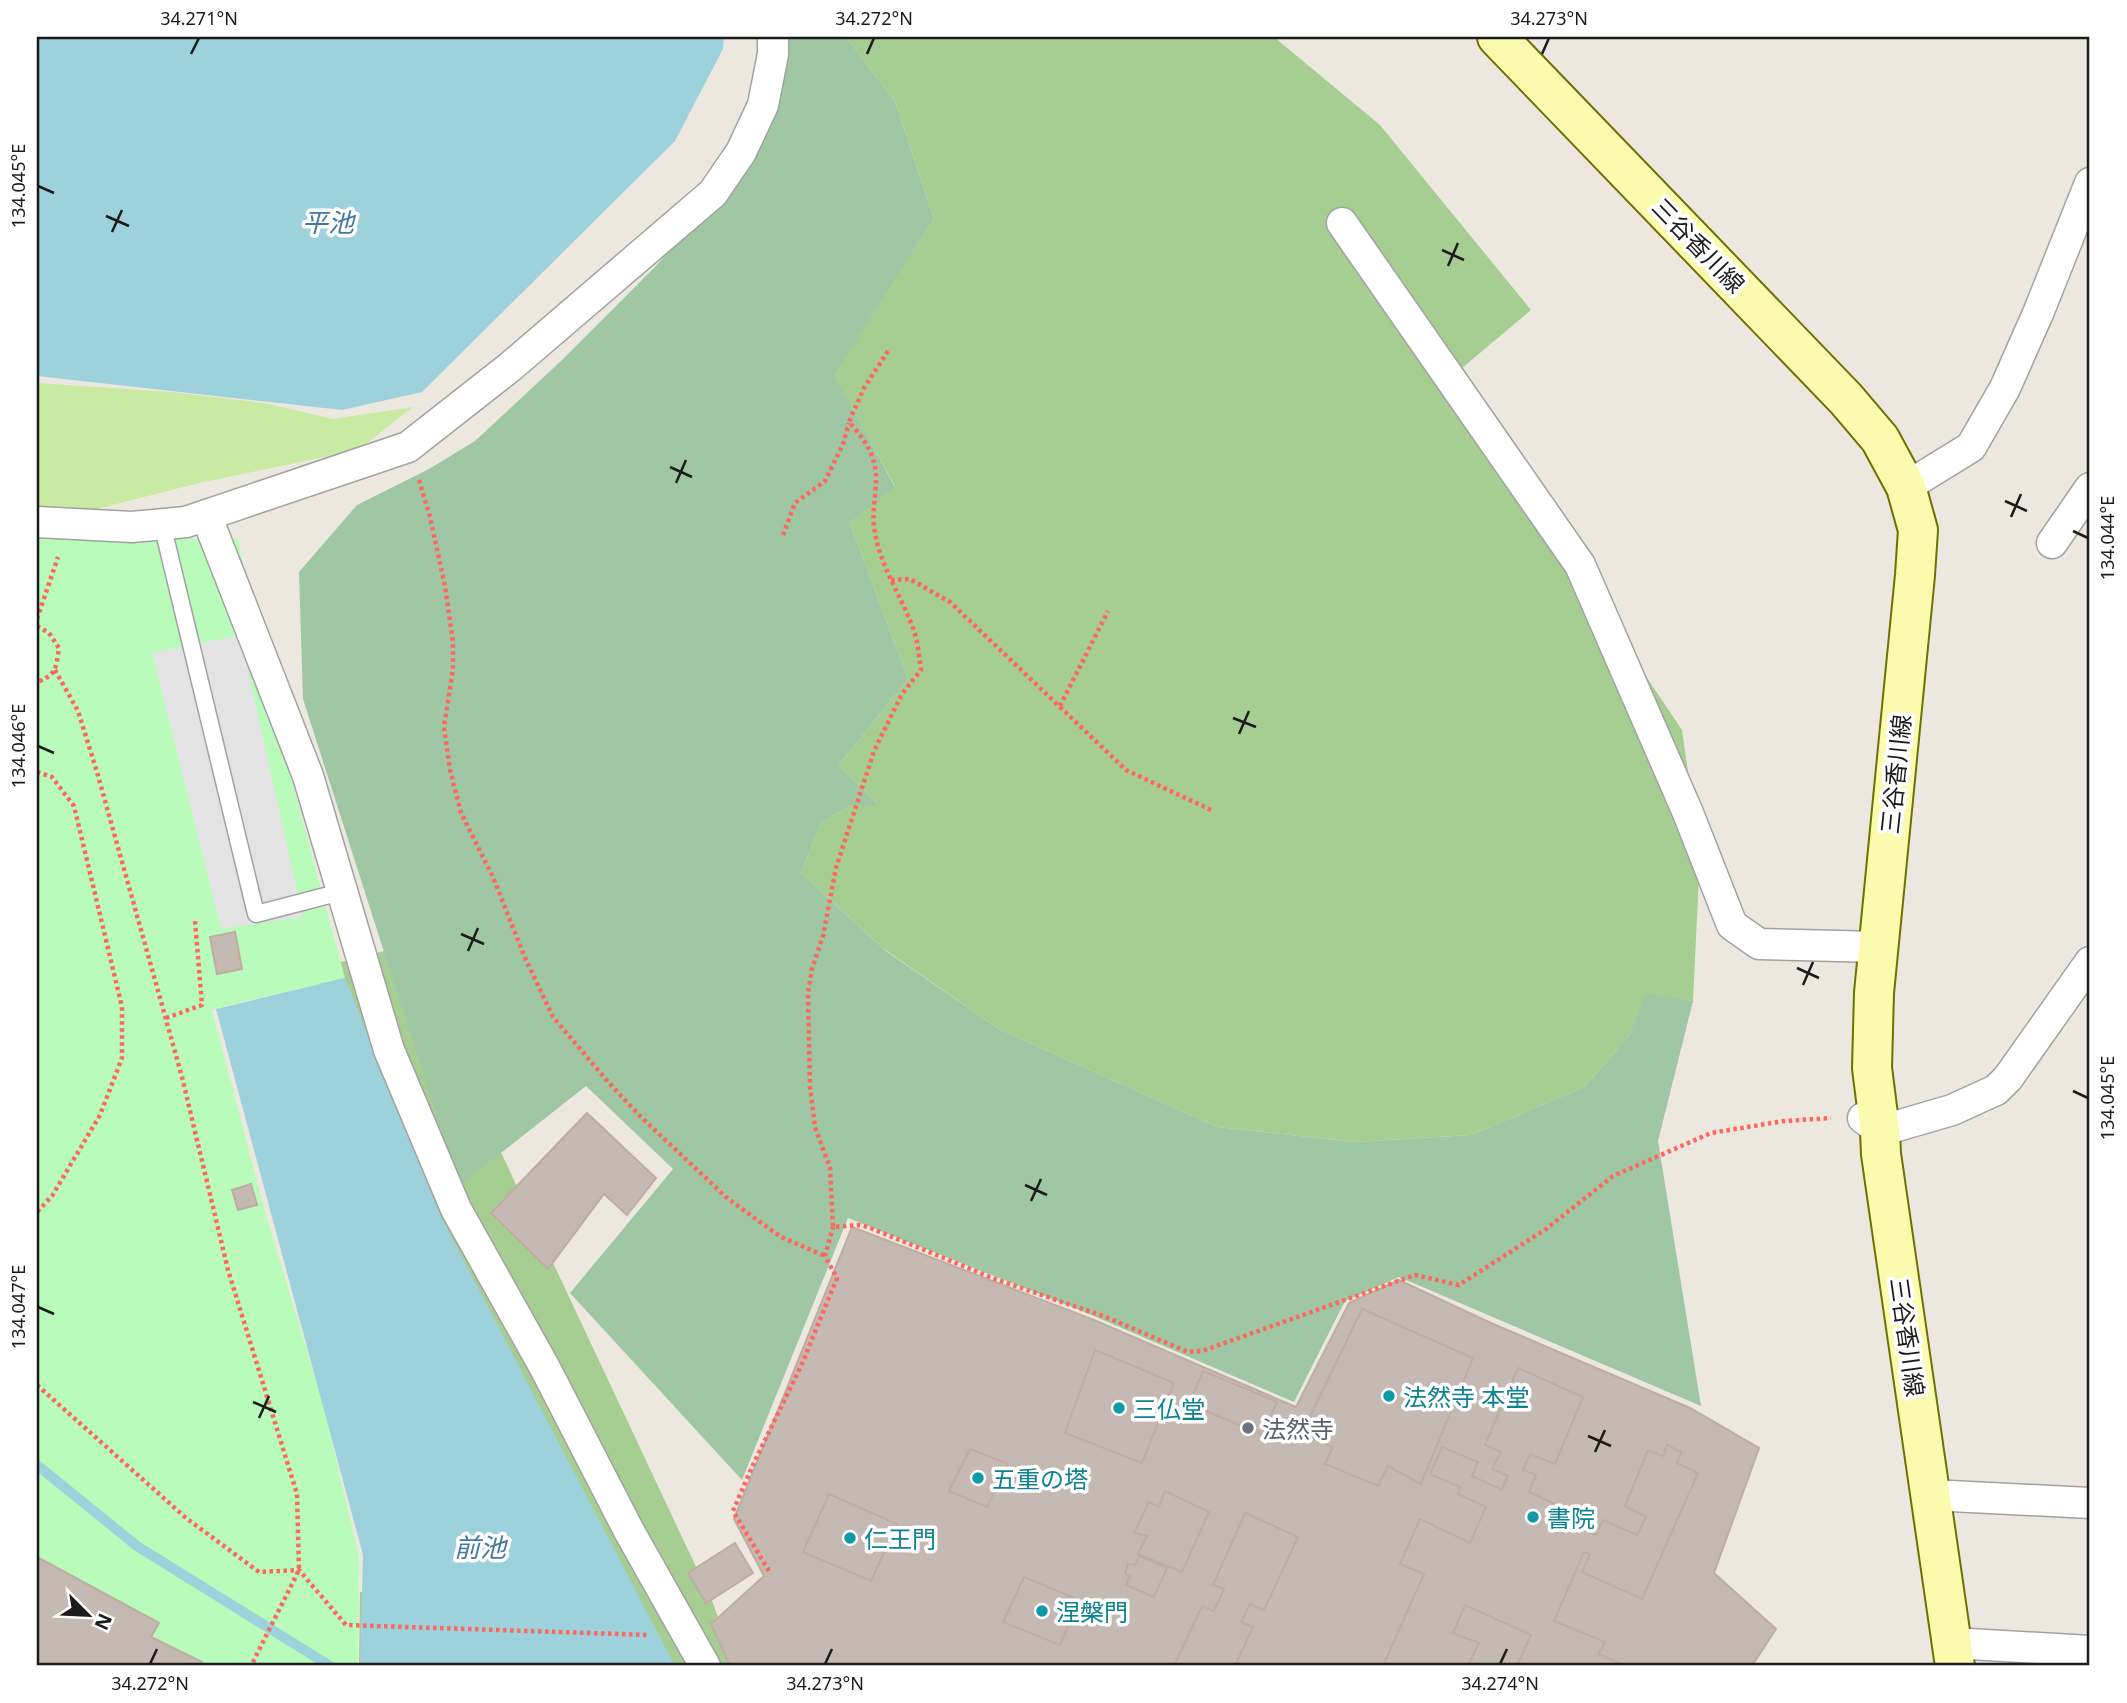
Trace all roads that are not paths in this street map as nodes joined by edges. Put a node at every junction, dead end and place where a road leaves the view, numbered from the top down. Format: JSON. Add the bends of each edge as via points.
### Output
{"nodes":[{"id":1,"x":773,"y":37,"type":"edge"},
{"id":2,"x":1497,"y":37,"type":"edge"},
{"id":3,"x":2090,"y":183,"type":"edge"},
{"id":4,"x":1342,"y":223,"type":"dead end"},
{"id":5,"x":1906,"y":487,"type":"junction"},
{"id":6,"x":2090,"y":488,"type":"edge"},
{"id":7,"x":206,"y":515,"type":"junction"},
{"id":8,"x":37,"y":522,"type":"edge"},
{"id":9,"x":162,"y":524,"type":"junction"},
{"id":10,"x":2052,"y":543,"type":"dead end"},
{"id":11,"x":341,"y":892,"type":"junction"},
{"id":12,"x":1879,"y":947,"type":"junction"},
{"id":13,"x":2090,"y":962,"type":"edge"},
{"id":14,"x":1870,"y":1123,"type":"junction"},
{"id":15,"x":1931,"y":1496,"type":"junction"},
{"id":16,"x":2090,"y":1503,"type":"edge"},
{"id":17,"x":2090,"y":1651,"type":"edge"},
{"id":18,"x":1954,"y":1655,"type":"edge"},
{"id":19,"x":705,"y":1666,"type":"edge"}],
"edges":[{"from":1,"to":7,"type":"street","via":[[763,105],[741,152],[713,193],[510,367],[408,447]]},
{"from":2,"to":5,"type":"main road","name":"三谷香川線","via":[[1846,399],[1880,439]]},
{"from":3,"to":5,"type":"street","via":[[2005,388],[1971,447]]},
{"from":4,"to":12,"type":"street","via":[[1580,565],[1732,925],[1759,944]]},
{"from":5,"to":12,"type":"main road","name":"三谷香川線","via":[[1917,530],[1915,575]]},
{"from":6,"to":10,"type":"street"},
{"from":7,"to":9,"type":"street"},
{"from":7,"to":11,"type":"street","via":[[308,776]]},
{"from":8,"to":9,"type":"street"},
{"from":9,"to":11,"type":"lane","via":[[256,914]]},
{"from":11,"to":19,"type":"street","via":[[389,1050],[456,1209]]},
{"from":12,"to":14,"type":"main road","name":"三谷香川線"},
{"from":13,"to":14,"type":"street","via":[[1996,1090],[1952,1110]]},
{"from":14,"to":15,"type":"main road","name":"三谷香川線","via":[[1881,1154]]},
{"from":15,"to":16,"type":"street"},
{"from":15,"to":18,"type":"main road","name":"三谷香川線"},
{"from":17,"to":18,"type":"street"}]}
